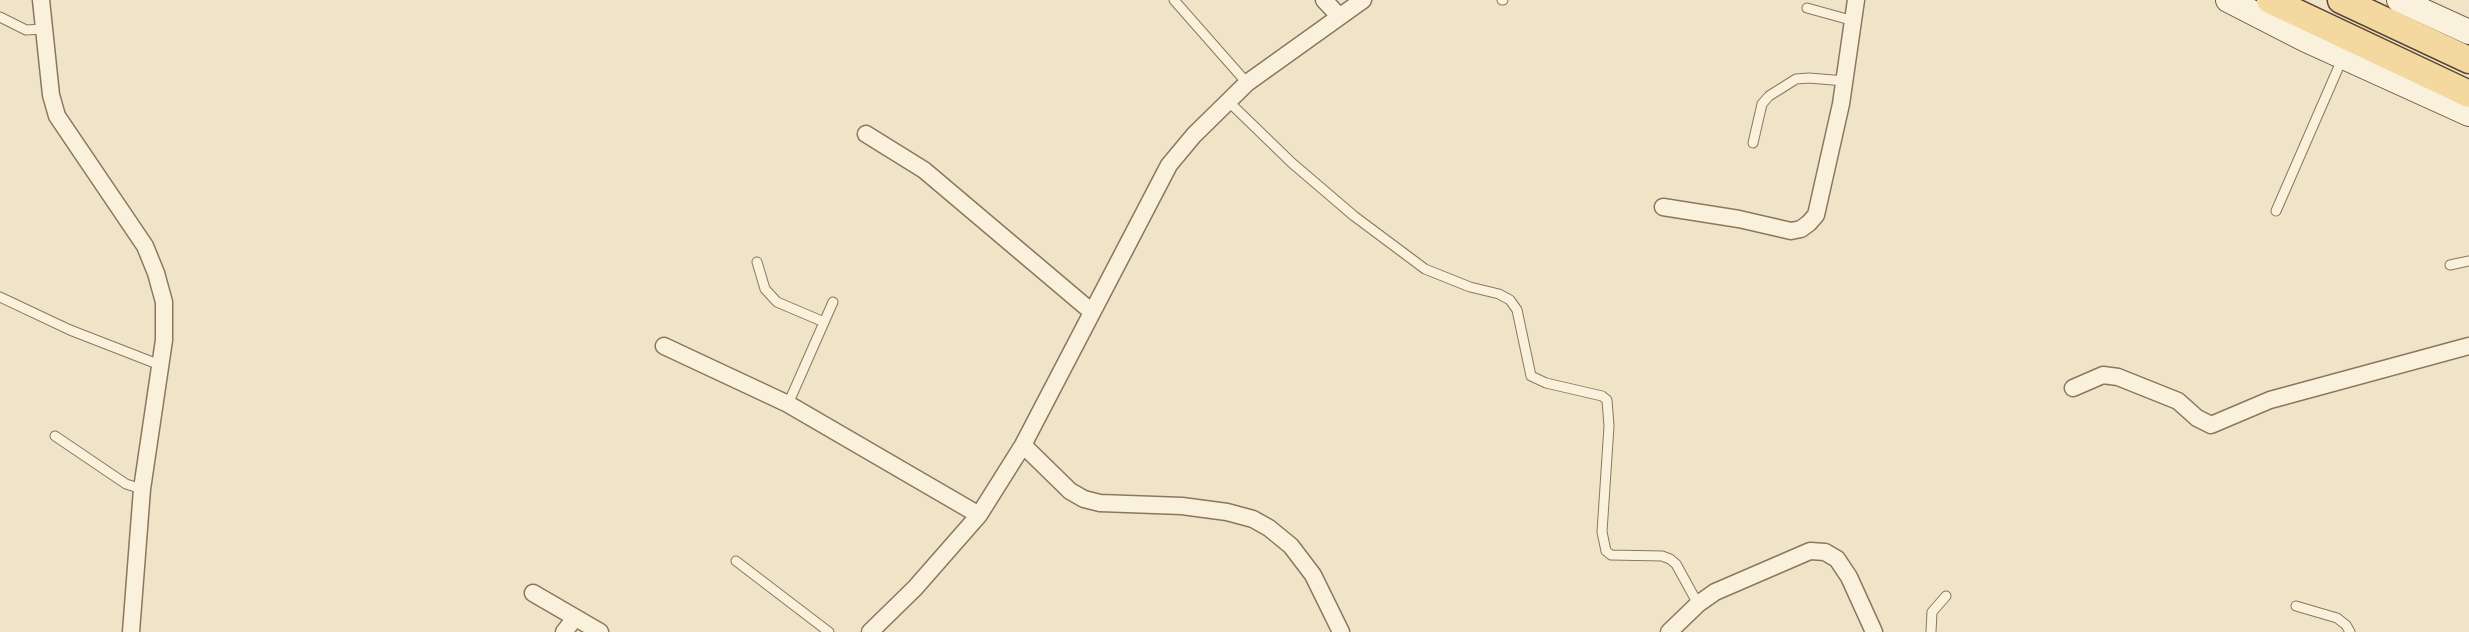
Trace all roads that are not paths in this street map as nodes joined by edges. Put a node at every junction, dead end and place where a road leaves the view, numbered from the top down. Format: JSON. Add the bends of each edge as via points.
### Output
{"nodes":[{"id":1,"x":41,"y":0,"type":"edge"},
{"id":2,"x":1174,"y":0,"type":"edge"},
{"id":3,"x":1324,"y":0,"type":"edge"},
{"id":4,"x":1363,"y":0,"type":"edge"},
{"id":5,"x":1856,"y":0,"type":"edge"},
{"id":6,"x":2228,"y":0,"type":"edge"},
{"id":7,"x":2270,"y":0,"type":"edge"},
{"id":8,"x":2341,"y":0,"type":"edge"},
{"id":9,"x":2399,"y":0,"type":"edge"},
{"id":10,"x":2426,"y":6,"type":"edge"},
{"id":11,"x":1807,"y":8,"type":"dead end"},
{"id":12,"x":1339,"y":16,"type":"junction"},
{"id":13,"x":0,"y":17,"type":"edge"},
{"id":14,"x":1854,"y":21,"type":"junction"},
{"id":15,"x":44,"y":29,"type":"junction"},
{"id":16,"x":2469,"y":32,"type":"edge"},
{"id":17,"x":2343,"y":57,"type":"junction"},
{"id":18,"x":2469,"y":60,"type":"edge"},
{"id":19,"x":1845,"y":81,"type":"junction"},
{"id":20,"x":1247,"y":83,"type":"junction"},
{"id":21,"x":2469,"y":94,"type":"edge"},
{"id":22,"x":1228,"y":101,"type":"junction"},
{"id":23,"x":2469,"y":114,"type":"edge"},
{"id":24,"x":866,"y":134,"type":"dead end"},
{"id":25,"x":1753,"y":143,"type":"dead end"},
{"id":26,"x":1663,"y":207,"type":"dead end"},
{"id":27,"x":2276,"y":211,"type":"dead end"},
{"id":28,"x":2469,"y":261,"type":"edge"},
{"id":29,"x":756,"y":262,"type":"dead end"},
{"id":30,"x":2450,"y":265,"type":"dead end"},
{"id":31,"x":0,"y":297,"type":"edge"},
{"id":32,"x":833,"y":302,"type":"dead end"},
{"id":33,"x":1092,"y":312,"type":"junction"},
{"id":34,"x":824,"y":322,"type":"junction"},
{"id":35,"x":664,"y":346,"type":"dead end"},
{"id":36,"x":2469,"y":346,"type":"edge"},
{"id":37,"x":160,"y":365,"type":"junction"},
{"id":38,"x":2073,"y":388,"type":"dead end"},
{"id":39,"x":788,"y":404,"type":"junction"},
{"id":40,"x":55,"y":436,"type":"dead end"},
{"id":41,"x":1023,"y":445,"type":"junction"},
{"id":42,"x":142,"y":489,"type":"junction"},
{"id":43,"x":979,"y":515,"type":"junction"},
{"id":44,"x":736,"y":561,"type":"dead end"},
{"id":45,"x":533,"y":593,"type":"dead end"},
{"id":46,"x":1946,"y":596,"type":"dead end"},
{"id":47,"x":1698,"y":604,"type":"junction"},
{"id":48,"x":2296,"y":606,"type":"dead end"},
{"id":49,"x":575,"y":618,"type":"junction"},
{"id":50,"x":131,"y":632,"type":"edge"},
{"id":51,"x":564,"y":632,"type":"edge"},
{"id":52,"x":600,"y":632,"type":"edge"},
{"id":53,"x":829,"y":632,"type":"edge"},
{"id":54,"x":870,"y":632,"type":"edge"},
{"id":55,"x":1341,"y":632,"type":"edge"},
{"id":56,"x":1669,"y":632,"type":"edge"},
{"id":57,"x":1874,"y":632,"type":"edge"},
{"id":58,"x":1931,"y":632,"type":"edge"},
{"id":59,"x":2350,"y":632,"type":"edge"}],
"edges":[{"from":1,"to":15,"type":"street"},
{"from":2,"to":20,"type":"lane"},
{"from":3,"to":12,"type":"street"},
{"from":4,"to":12,"type":"street"},
{"from":5,"to":14,"type":"street"},
{"from":6,"to":17,"type":"main road"},
{"from":7,"to":21,"type":"main road"},
{"from":8,"to":18,"type":"main road"},
{"from":9,"to":10,"type":"main road"},
{"from":10,"to":16,"type":"main road"},
{"from":11,"to":14,"type":"lane"},
{"from":12,"to":20,"type":"street"},
{"from":13,"to":15,"type":"lane","via":[[26,30]]},
{"from":14,"to":19,"type":"street"},
{"from":15,"to":37,"type":"street","via":[[51,96],[57,116],[145,246],[156,272],[164,302]]},
{"from":17,"to":23,"type":"main road"},
{"from":17,"to":27,"type":"lane"},
{"from":19,"to":25,"type":"lane","via":[[1796,79],[1768,96],[1762,104]]},
{"from":19,"to":26,"type":"street","via":[[1816,215],[1801,229],[1769,228],[1734,218]]},
{"from":20,"to":22,"type":"street"},
{"from":22,"to":33,"type":"street","via":[[1170,165]]},
{"from":22,"to":47,"type":"lane","via":[[1354,216],[1425,269],[1510,300],[1517,310],[1531,376],[1607,400],[1609,426],[1602,532],[1606,551],[1611,555],[1670,559]]},
{"from":24,"to":33,"type":"street","via":[[924,170]]},
{"from":28,"to":30,"type":"lane"},
{"from":29,"to":34,"type":"lane","via":[[765,289],[777,302]]},
{"from":31,"to":37,"type":"lane","via":[[70,330]]},
{"from":32,"to":34,"type":"lane"},
{"from":33,"to":41,"type":"street"},
{"from":34,"to":39,"type":"lane"},
{"from":35,"to":39,"type":"street"},
{"from":36,"to":38,"type":"street","via":[[2270,400],[2211,425],[2197,418],[2178,400],[2118,377],[2103,375]]},
{"from":37,"to":42,"type":"street"},
{"from":39,"to":43,"type":"street"},
{"from":40,"to":42,"type":"lane","via":[[126,484]]},
{"from":41,"to":43,"type":"street"},
{"from":41,"to":55,"type":"street","via":[[1084,500],[1100,504],[1182,506],[1227,512],[1253,519],[1269,528],[1291,546],[1312,575]]},
{"from":42,"to":50,"type":"street"},
{"from":43,"to":54,"type":"street","via":[[915,588]]},
{"from":44,"to":53,"type":"lane"},
{"from":45,"to":49,"type":"street"},
{"from":46,"to":58,"type":"lane","via":[[1932,612]]},
{"from":47,"to":56,"type":"street"},
{"from":47,"to":57,"type":"street","via":[[1723,588],[1796,556],[1810,551],[1825,552],[1837,559],[1849,577]]},
{"from":48,"to":59,"type":"lane","via":[[2337,618]]},
{"from":49,"to":51,"type":"street"},
{"from":49,"to":52,"type":"street"}]}
